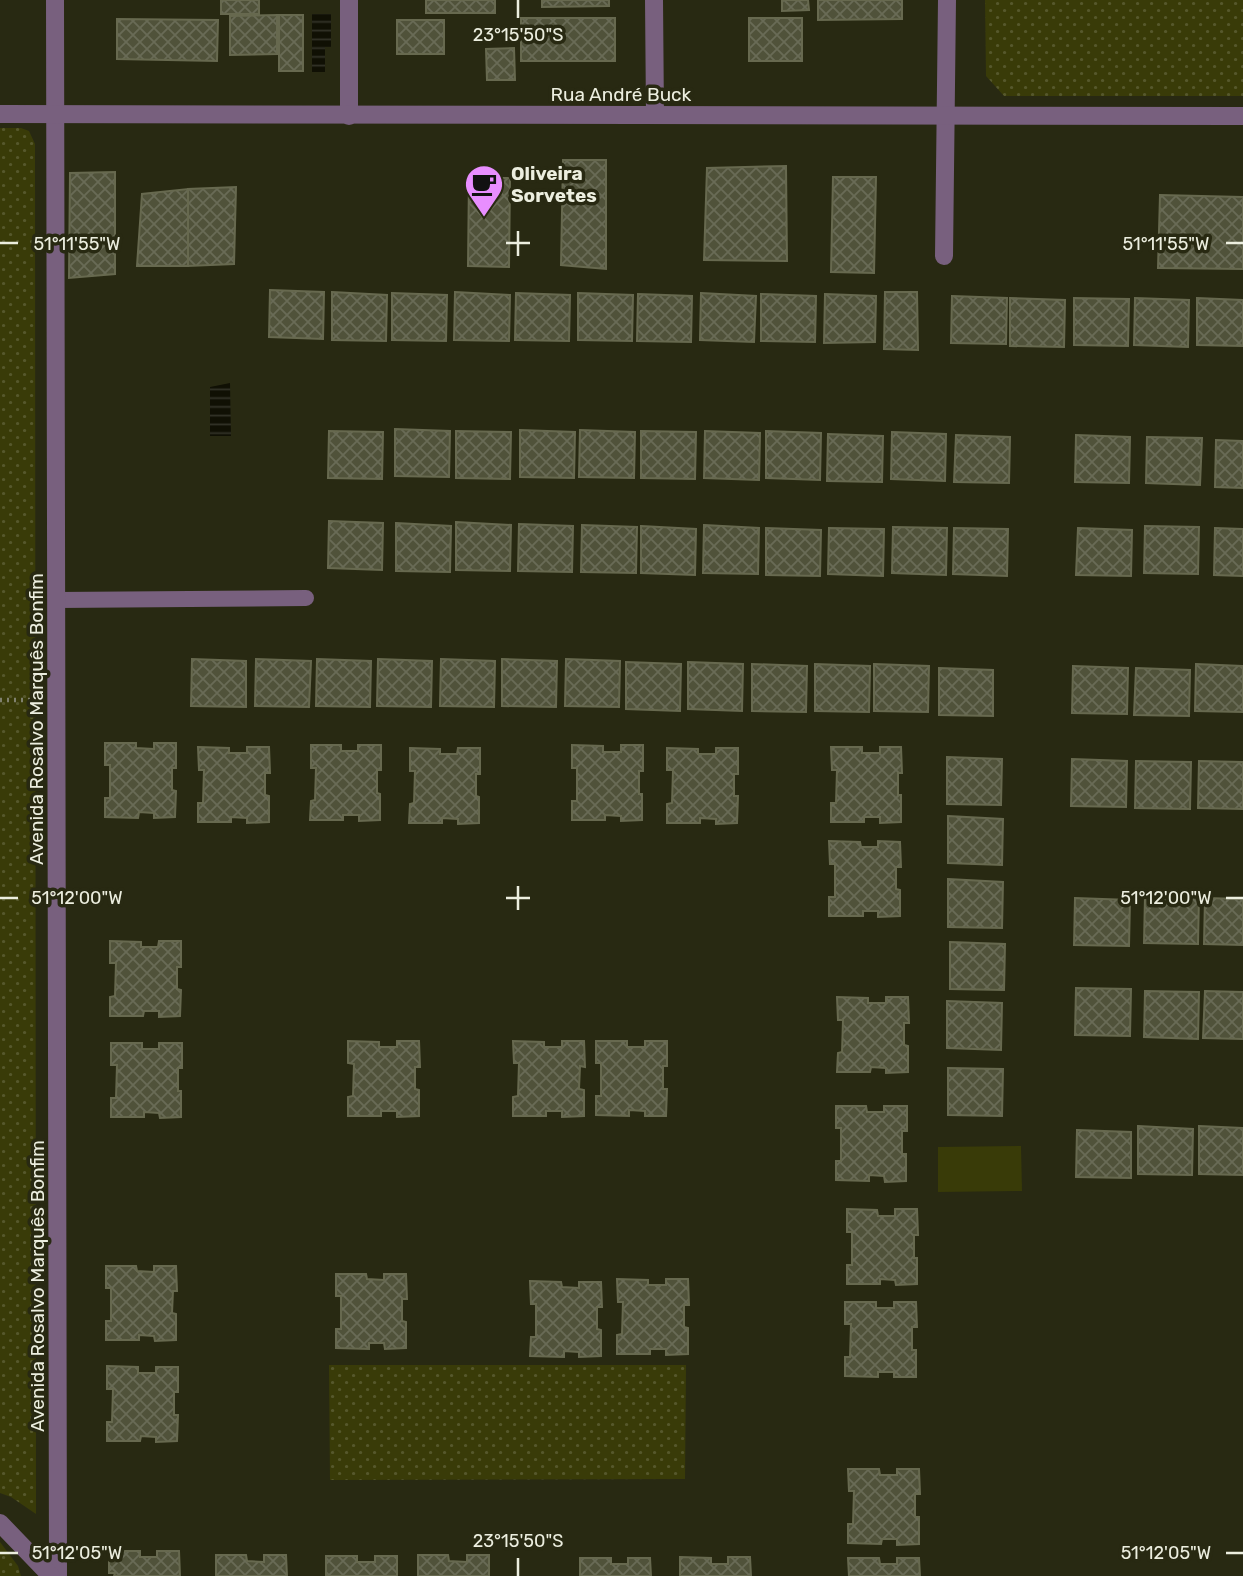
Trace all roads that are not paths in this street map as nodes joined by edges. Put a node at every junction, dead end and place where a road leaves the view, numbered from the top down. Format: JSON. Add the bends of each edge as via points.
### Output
{"nodes":[{"id":1,"x":55,"y":0,"type":"edge"},
{"id":2,"x":349,"y":0,"type":"edge"},
{"id":3,"x":654,"y":0,"type":"edge"},
{"id":4,"x":947,"y":0,"type":"edge"},
{"id":5,"x":0,"y":114,"type":"edge"},
{"id":6,"x":55,"y":114,"type":"junction"},
{"id":7,"x":655,"y":115,"type":"junction"},
{"id":8,"x":349,"y":116,"type":"junction"},
{"id":9,"x":946,"y":116,"type":"junction"},
{"id":10,"x":1243,"y":116,"type":"edge"},
{"id":11,"x":944,"y":256,"type":"dead end"},
{"id":12,"x":306,"y":598,"type":"dead end"},
{"id":13,"x":57,"y":600,"type":"junction"},
{"id":14,"x":0,"y":1523,"type":"edge"},
{"id":15,"x":51,"y":1576,"type":"edge"},
{"id":16,"x":58,"y":1576,"type":"edge"}],
"edges":[{"from":1,"to":6,"type":"street","name":"Avenida Rosalvo Marquês Bonfim"},
{"from":2,"to":8,"type":"street"},
{"from":3,"to":7,"type":"street"},
{"from":4,"to":9,"type":"street"},
{"from":5,"to":6,"type":"street","name":"Rua André Buck"},
{"from":6,"to":8,"type":"street","name":"Rua André Buck"},
{"from":6,"to":13,"type":"street","name":"Avenida Rosalvo Marquês Bonfim"},
{"from":7,"to":8,"type":"street","name":"Rua André Buck"},
{"from":7,"to":9,"type":"street","name":"Rua André Buck"},
{"from":9,"to":10,"type":"street","name":"Rua André Buck"},
{"from":9,"to":11,"type":"street"},
{"from":12,"to":13,"type":"lane"},
{"from":13,"to":16,"type":"street","name":"Avenida Rosalvo Marquês Bonfim"},
{"from":14,"to":15,"type":"street"}]}
